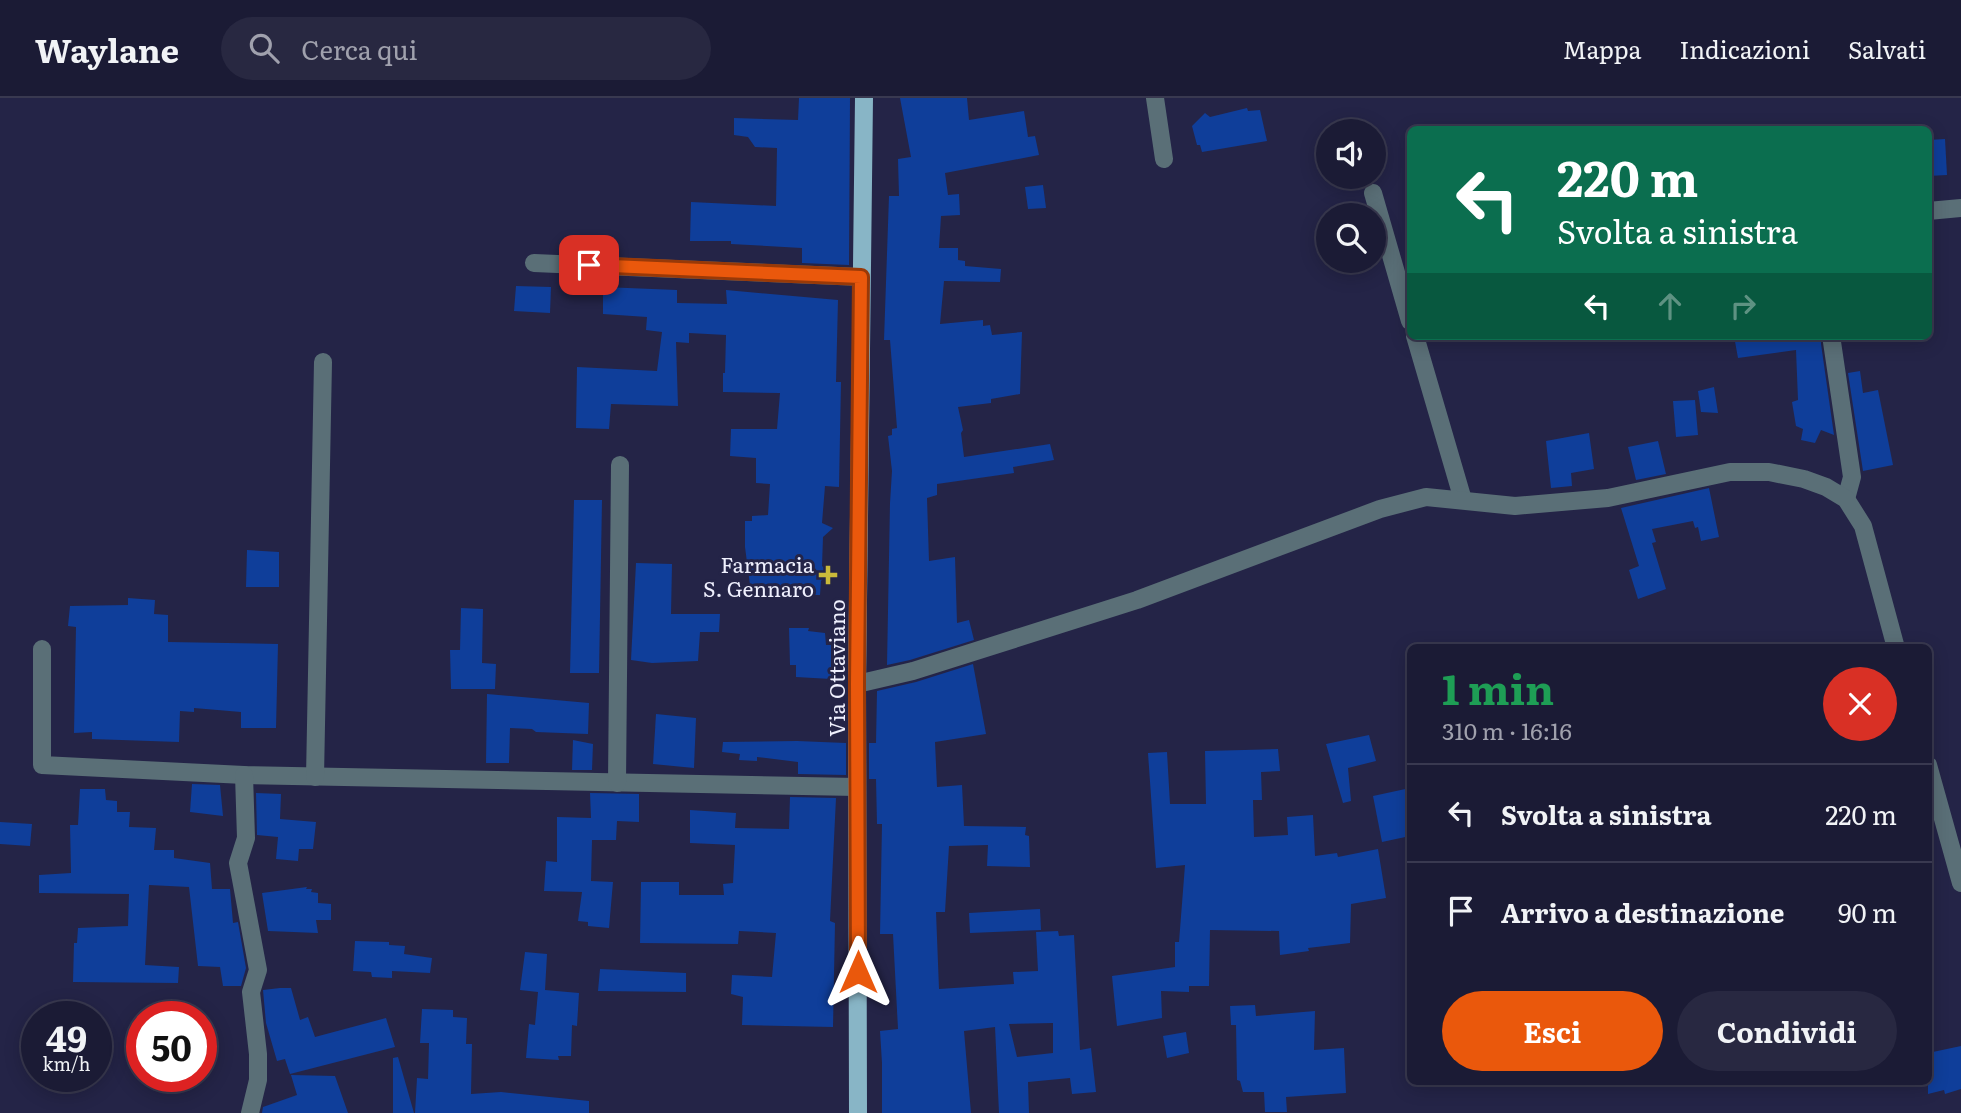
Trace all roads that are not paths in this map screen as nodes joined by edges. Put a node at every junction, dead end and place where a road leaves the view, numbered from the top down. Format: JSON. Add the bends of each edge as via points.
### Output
{"nodes":[{"id":1,"x":864,"y":98,"type":"edge"},
{"id":2,"x":1155,"y":98,"type":"edge"},
{"id":3,"x":1164,"y":159,"type":"dead end"},
{"id":4,"x":1373,"y":193,"type":"dead end"},
{"id":5,"x":1961,"y":208,"type":"edge"},
{"id":6,"x":1932,"y":211,"type":"edge"},
{"id":7,"x":534,"y":263,"type":"dead end"},
{"id":8,"x":861,"y":277,"type":"junction"},
{"id":9,"x":1407,"y":311,"type":"edge"},
{"id":10,"x":1416,"y":340,"type":"edge"},
{"id":11,"x":1832,"y":340,"type":"edge"},
{"id":12,"x":323,"y":362,"type":"dead end"},
{"id":13,"x":620,"y":464,"type":"dead end"},
{"id":14,"x":1846,"y":499,"type":"junction"},
{"id":15,"x":1463,"y":500,"type":"junction"},
{"id":16,"x":1895,"y":644,"type":"edge"},
{"id":17,"x":42,"y":649,"type":"dead end"},
{"id":18,"x":857,"y":684,"type":"junction"},
{"id":19,"x":244,"y":775,"type":"junction"},
{"id":20,"x":315,"y":777,"type":"junction"},
{"id":21,"x":1932,"y":779,"type":"edge"},
{"id":22,"x":617,"y":783,"type":"junction"},
{"id":23,"x":857,"y":787,"type":"junction"},
{"id":24,"x":1961,"y":883,"type":"edge"},
{"id":25,"x":250,"y":1113,"type":"edge"},
{"id":26,"x":858,"y":1113,"type":"edge"}],
"edges":[{"from":1,"to":8,"type":"main road","name":"Via Ottaviano"},
{"from":2,"to":3,"type":"street"},
{"from":4,"to":9,"type":"street"},
{"from":5,"to":6,"type":"street"},
{"from":7,"to":8,"type":"street"},
{"from":8,"to":18,"type":"main road","name":"Via Ottaviano"},
{"from":10,"to":15,"type":"street"},
{"from":11,"to":14,"type":"street","via":[[1852,477]]},
{"from":12,"to":20,"type":"street"},
{"from":13,"to":22,"type":"street"},
{"from":14,"to":15,"type":"street","via":[[1804,479],[1769,472],[1730,472],[1608,498],[1515,506]]},
{"from":14,"to":16,"type":"street","via":[[1863,526]]},
{"from":15,"to":18,"type":"street","via":[[1426,497],[1380,509],[1137,600],[913,671]]},
{"from":17,"to":19,"type":"street","via":[[42,765]]},
{"from":18,"to":23,"type":"main road","name":"Via Ottaviano"},
{"from":19,"to":20,"type":"street"},
{"from":19,"to":25,"type":"street","via":[[246,838],[238,863],[258,970],[251,992],[258,1080]]},
{"from":20,"to":22,"type":"street"},
{"from":21,"to":24,"type":"street"},
{"from":22,"to":23,"type":"street"},
{"from":23,"to":26,"type":"main road","name":"Via Ottaviano"}]}
